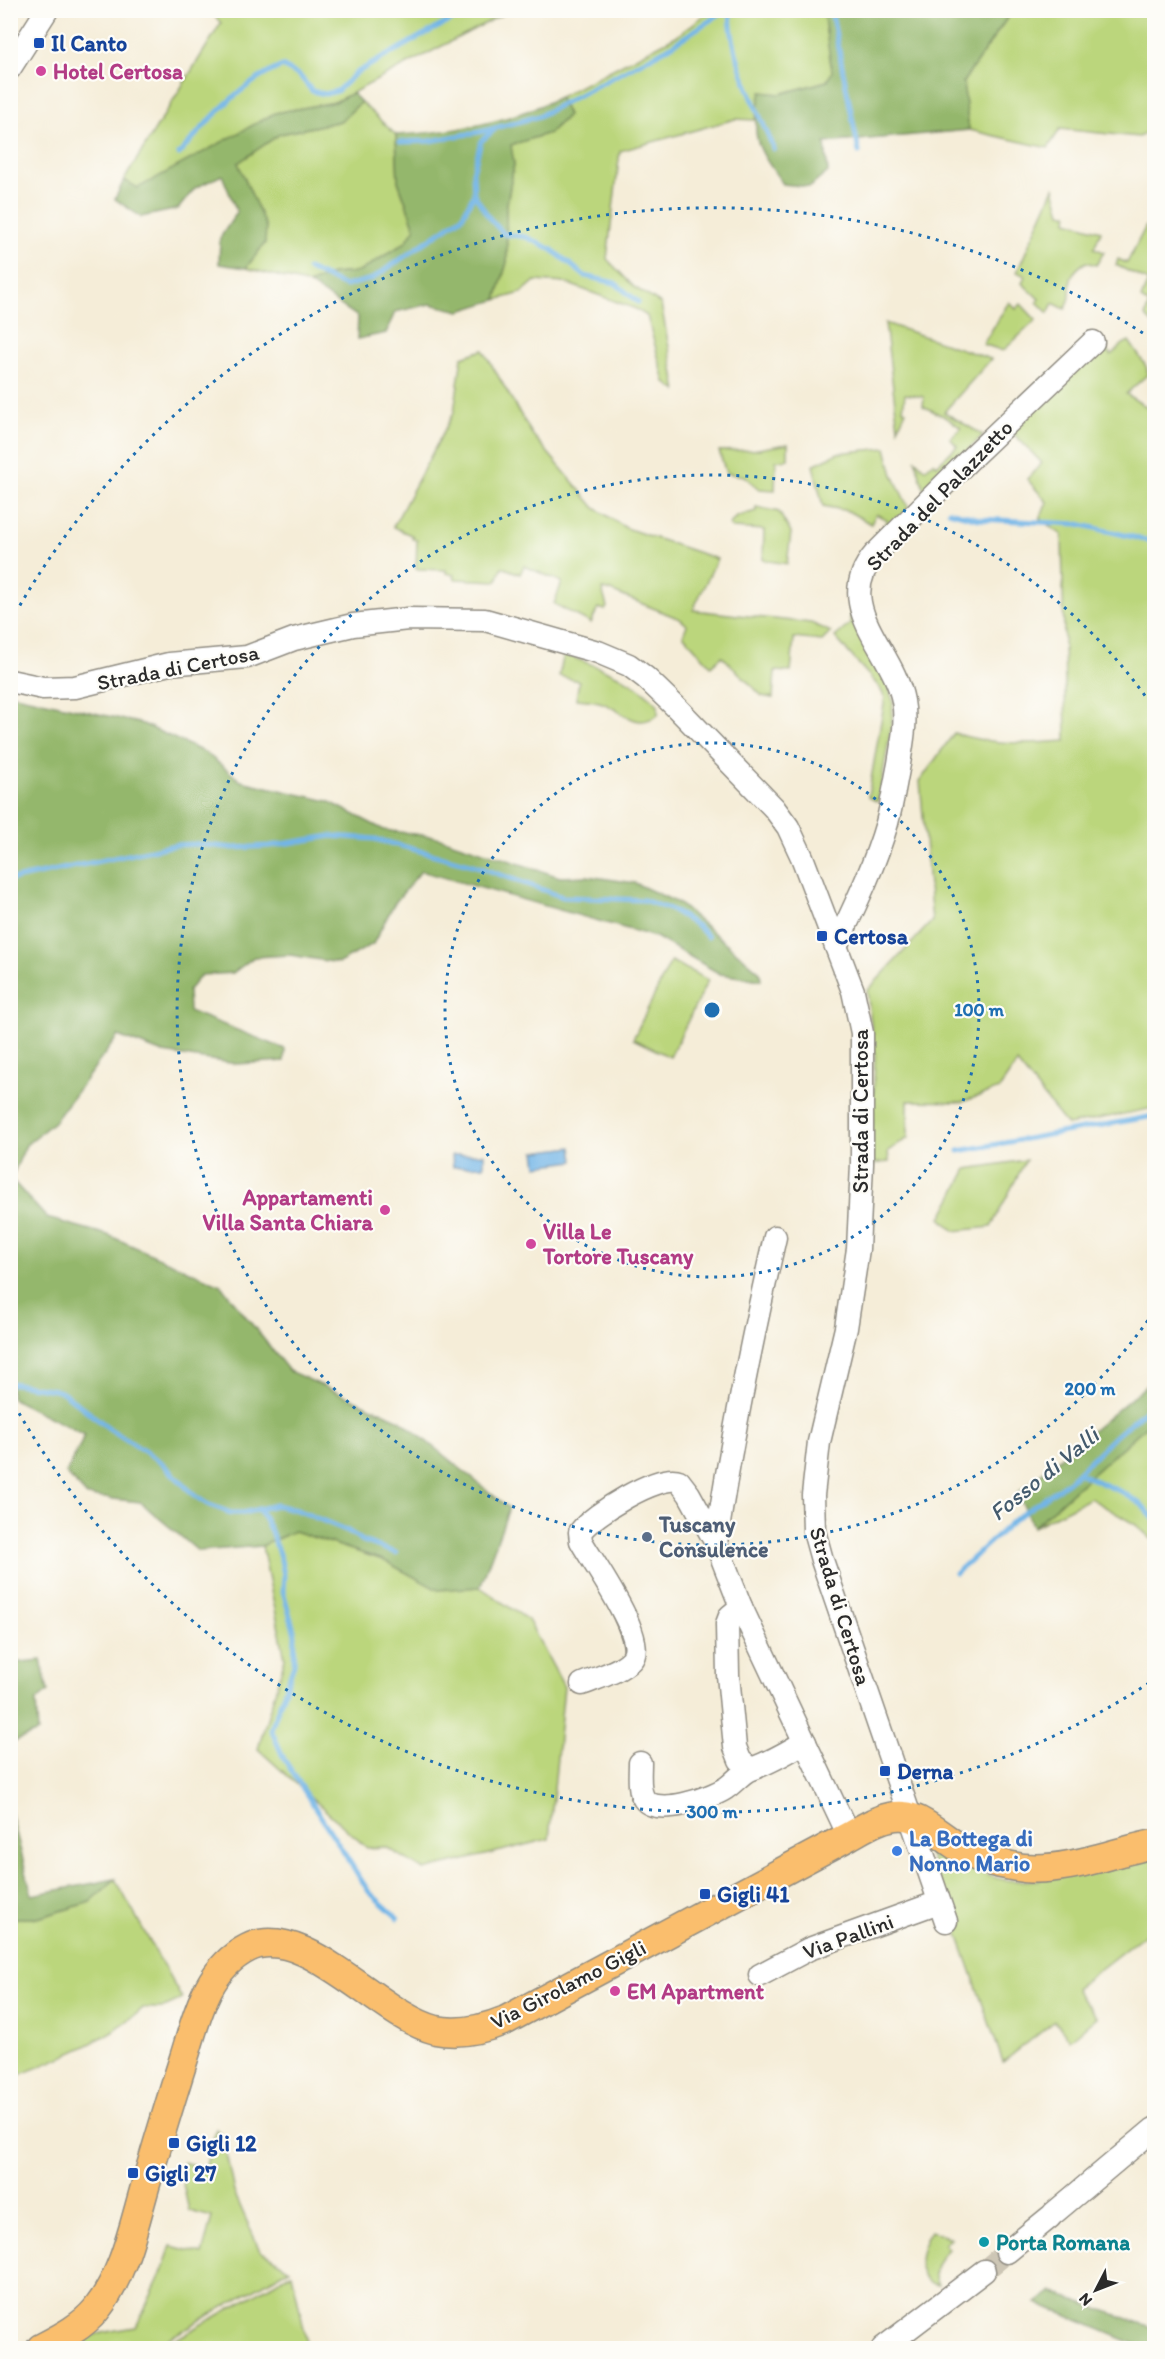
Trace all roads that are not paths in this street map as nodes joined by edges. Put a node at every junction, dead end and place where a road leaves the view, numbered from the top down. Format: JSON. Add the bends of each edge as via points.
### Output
{"nodes":[{"id":1,"x":47,"y":10,"type":"edge"},
{"id":2,"x":10,"y":68,"type":"edge"},
{"id":3,"x":1093,"y":342,"type":"dead end"},
{"id":4,"x":10,"y":681,"type":"edge"},
{"id":5,"x":836,"y":946,"type":"junction"},
{"id":6,"x":775,"y":1237,"type":"dead end"},
{"id":7,"x":716,"y":1543,"type":"junction"},
{"id":8,"x":741,"y":1607,"type":"junction"},
{"id":9,"x":582,"y":1684,"type":"dead end"},
{"id":10,"x":805,"y":1742,"type":"junction"},
{"id":11,"x":640,"y":1763,"type":"dead end"},
{"id":12,"x":750,"y":1769,"type":"junction"},
{"id":13,"x":909,"y":1816,"type":"junction"},
{"id":14,"x":849,"y":1836,"type":"junction"},
{"id":15,"x":1155,"y":1844,"type":"edge"},
{"id":16,"x":943,"y":1912,"type":"joint"},
{"id":17,"x":760,"y":1975,"type":"dead end"},
{"id":18,"x":1155,"y":2128,"type":"edge"},
{"id":19,"x":1007,"y":2252,"type":"tunnel mouth"},
{"id":20,"x":984,"y":2271,"type":"tunnel mouth"},
{"id":21,"x":41,"y":2349,"type":"edge"},
{"id":22,"x":883,"y":2349,"type":"edge"}],
"edges":[{"from":1,"to":2,"type":"street"},
{"from":3,"to":5,"type":"street","name":"Strada del Palazzetto","via":[[875,554],[862,573],[859,587],[864,617],[900,691],[904,723],[884,834]]},
{"from":4,"to":5,"type":"street","name":"Strada di Certosa","via":[[43,688],[75,687],[169,664],[247,657],[315,633],[353,625],[408,619],[495,622],[598,652],[629,665],[646,678],[779,814],[802,857]]},
{"from":5,"to":13,"type":"street","name":"Strada di Certosa","via":[[861,1018],[858,1249],[846,1328],[819,1442],[813,1521],[822,1560]]},
{"from":6,"to":7,"type":"street","via":[[726,1467]]},
{"from":7,"to":8,"type":"street"},
{"from":7,"to":9,"type":"street","via":[[686,1489],[674,1479],[612,1505],[584,1527],[579,1538],[620,1605],[635,1650],[626,1664]]},
{"from":8,"to":10,"type":"street"},
{"from":8,"to":12,"type":"street","via":[[730,1616],[726,1643],[735,1747],[740,1761]]},
{"from":10,"to":12,"type":"street"},
{"from":10,"to":14,"type":"street"},
{"from":11,"to":12,"type":"street","via":[[642,1797],[661,1806],[715,1794]]},
{"from":13,"to":14,"type":"main road","name":"Via Girolamo Gigli","via":[[884,1819]]},
{"from":13,"to":15,"type":"main road","via":[[980,1858],[1026,1868],[1057,1867]]},
{"from":13,"to":16,"type":"street","name":"Strada di Certosa"},
{"from":14,"to":21,"type":"main road","name":"Via Girolamo Gigli","via":[[506,2020],[469,2031],[434,2030],[411,2020],[292,1945],[261,1944],[235,1956],[217,1973],[202,2004],[117,2275],[101,2304],[82,2324]]},
{"from":16,"to":17,"type":"street","name":"Via Pallini","via":[[808,1949]]},
{"from":18,"to":19,"type":"street"},
{"from":20,"to":22,"type":"street"}]}
